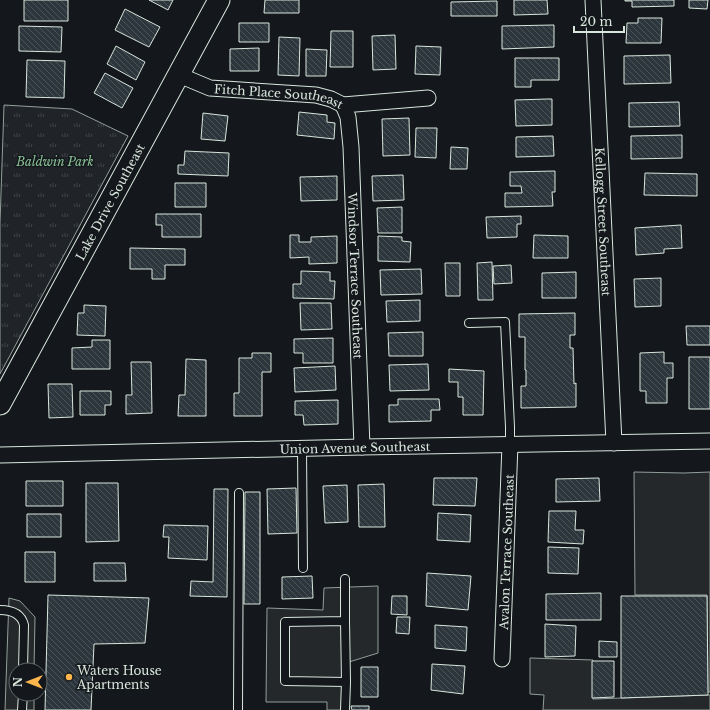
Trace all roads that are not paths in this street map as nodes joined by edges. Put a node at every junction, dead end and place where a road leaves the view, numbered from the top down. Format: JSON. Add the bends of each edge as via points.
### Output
{"nodes":[{"id":1,"x":219,"y":0,"type":"edge"},
{"id":2,"x":593,"y":0,"type":"edge"},
{"id":3,"x":179,"y":75,"type":"junction"},
{"id":4,"x":428,"y":98,"type":"dead end"},
{"id":5,"x":343,"y":105,"type":"junction"},
{"id":6,"x":469,"y":323,"type":"dead end"},
{"id":7,"x":0,"y":404,"type":"edge"},
{"id":8,"x":710,"y":442,"type":"edge"},
{"id":9,"x":614,"y":443,"type":"junction"},
{"id":10,"x":510,"y":444,"type":"junction"},
{"id":11,"x":362,"y":447,"type":"junction"},
{"id":12,"x":302,"y":448,"type":"junction"},
{"id":13,"x":0,"y":455,"type":"edge"},
{"id":14,"x":239,"y":493,"type":"dead end"},
{"id":15,"x":303,"y":568,"type":"dead end"},
{"id":16,"x":345,"y":579,"type":"dead end"},
{"id":17,"x":0,"y":610,"type":"edge"},
{"id":18,"x":345,"y":621,"type":"junction"},
{"id":19,"x":502,"y":659,"type":"dead end"},
{"id":20,"x":23,"y":662,"type":"edge"},
{"id":21,"x":346,"y":682,"type":"junction"},
{"id":22,"x":238,"y":710,"type":"edge"},
{"id":23,"x":345,"y":710,"type":"edge"}],
"edges":[{"from":1,"to":3,"type":"main road","name":"Lake Drive Southeast"},
{"from":2,"to":9,"type":"street","name":"Kellogg Street Southeast"},
{"from":3,"to":5,"type":"street","name":"Fitch Place Southeast","via":[[210,88],[316,95]]},
{"from":3,"to":7,"type":"main road","name":"Lake Drive Southeast"},
{"from":4,"to":5,"type":"street","name":"Fitch Place Southeast"},
{"from":5,"to":11,"type":"street","name":"Windsor Terrace Southeast","via":[[348,117],[351,147]]},
{"from":6,"to":10,"type":"lane","via":[[505,322]]},
{"from":8,"to":9,"type":"street","name":"Union Avenue Southeast"},
{"from":9,"to":10,"type":"street","name":"Union Avenue Southeast"},
{"from":10,"to":11,"type":"street","name":"Union Avenue Southeast"},
{"from":10,"to":19,"type":"street","name":"Avalon Terrace Southeast"},
{"from":11,"to":12,"type":"street","name":"Union Avenue Southeast"},
{"from":12,"to":13,"type":"street","name":"Union Avenue Southeast"},
{"from":12,"to":15,"type":"lane"},
{"from":14,"to":22,"type":"lane"},
{"from":16,"to":18,"type":"lane"},
{"from":17,"to":20,"type":"lane","via":[[16,613],[23,620]]},
{"from":18,"to":21,"type":"lane"},
{"from":18,"to":21,"type":"lane","via":[[285,622],[285,681]]},
{"from":21,"to":23,"type":"lane"}]}
